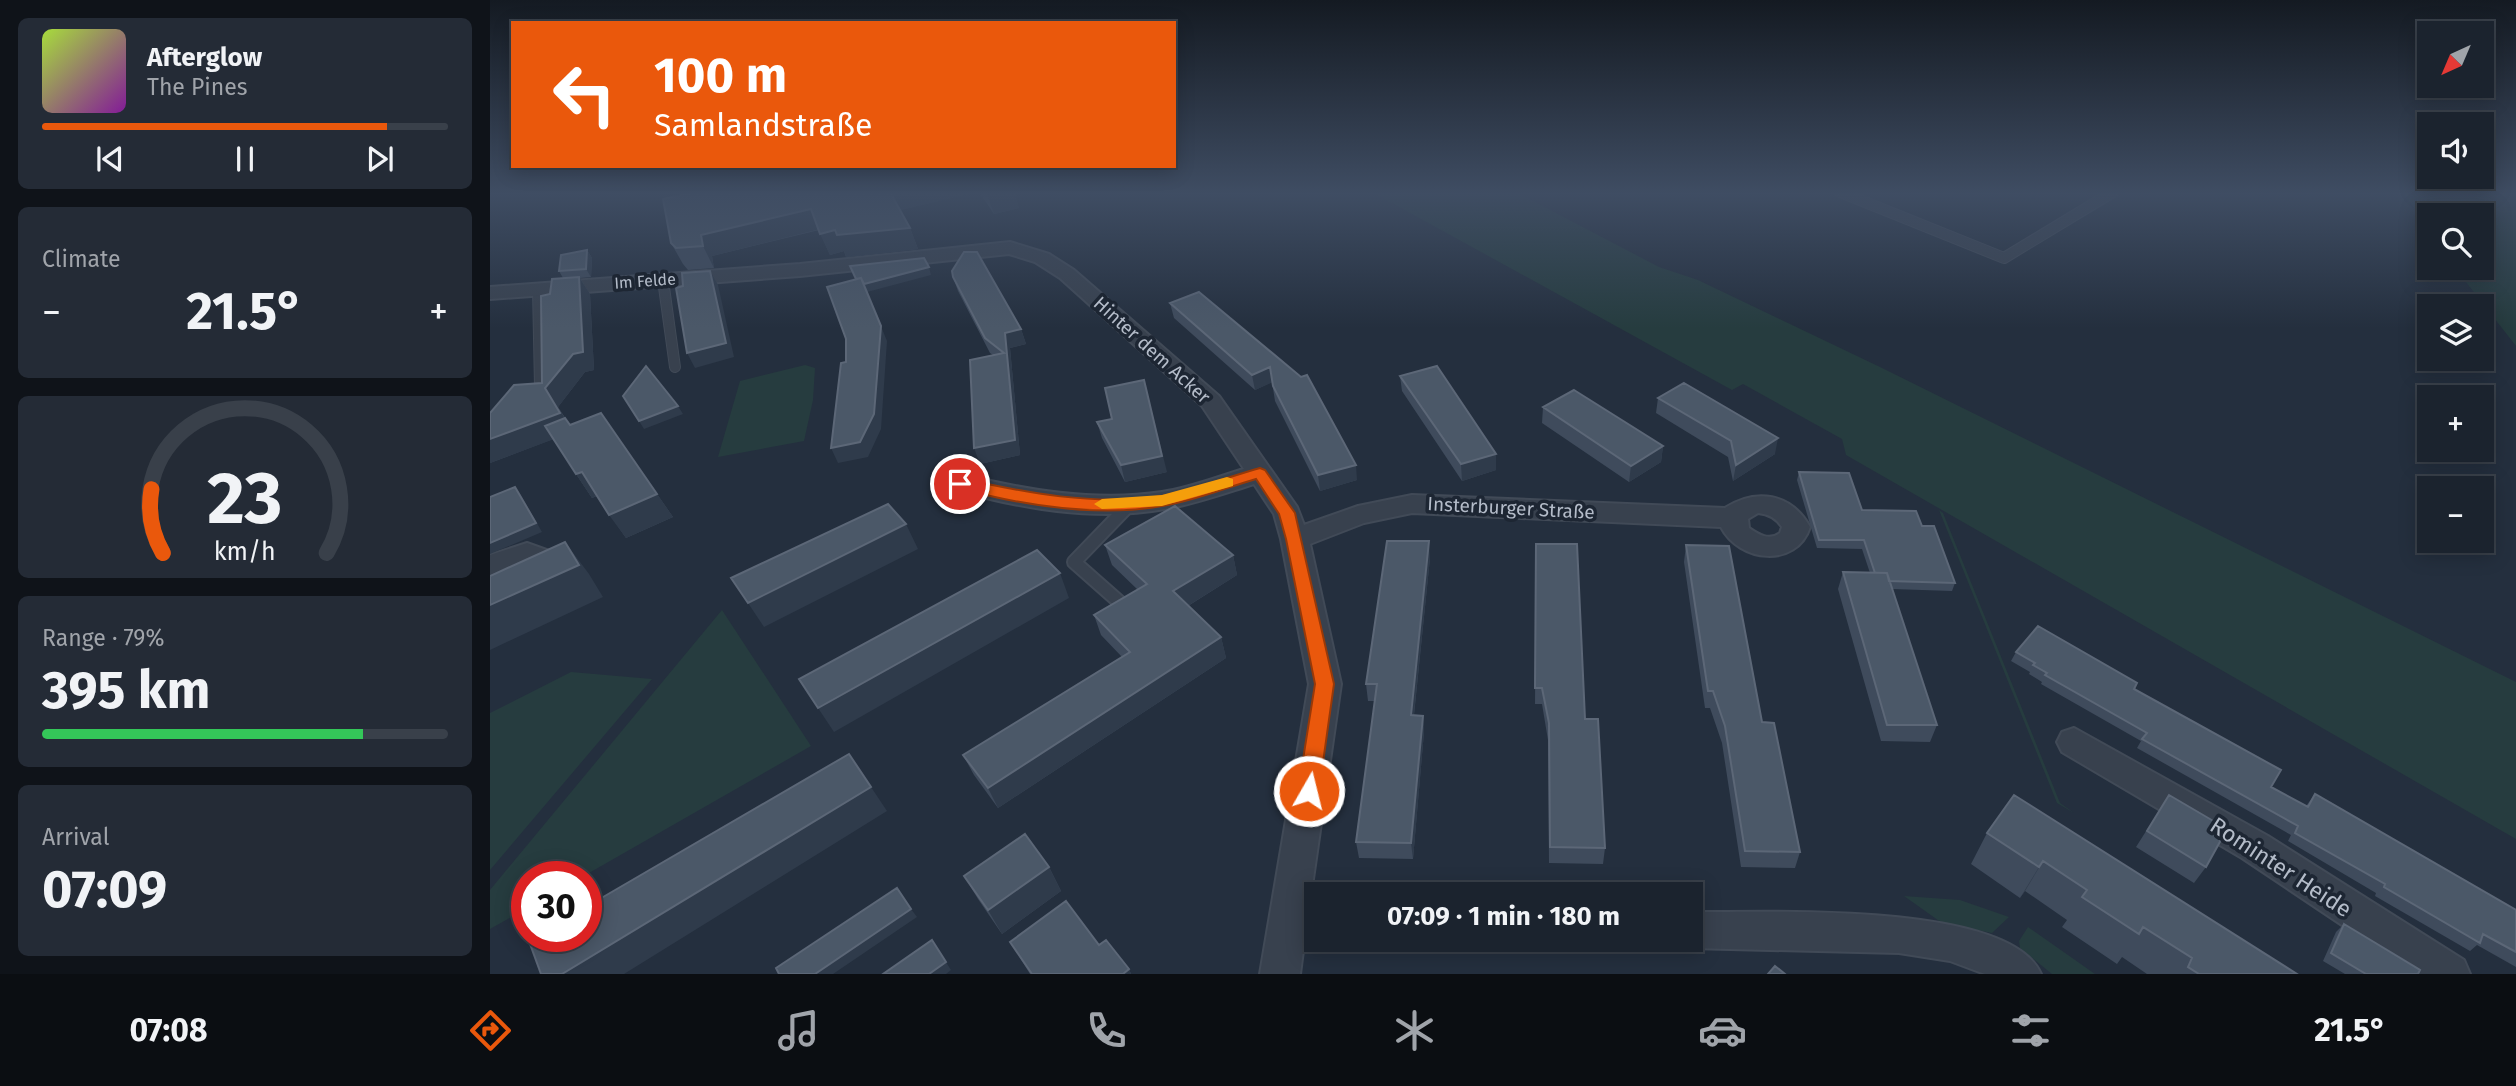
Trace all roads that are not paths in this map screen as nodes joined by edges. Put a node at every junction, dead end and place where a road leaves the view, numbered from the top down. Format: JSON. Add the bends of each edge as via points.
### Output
{"nodes":[{"id":1,"x":1953,"y":237,"type":"edge"},
{"id":2,"x":2038,"y":237,"type":"edge"},
{"id":3,"x":800,"y":270,"type":"joint"},
{"id":4,"x":663,"y":280,"type":"junction"},
{"id":5,"x":538,"y":290,"type":"junction"},
{"id":6,"x":490,"y":293,"type":"edge"},
{"id":7,"x":675,"y":367,"type":"dead end"},
{"id":8,"x":540,"y":387,"type":"edge"},
{"id":9,"x":1260,"y":473,"type":"junction"},
{"id":10,"x":960,"y":484,"type":"dead end"},
{"id":11,"x":1131,"y":503,"type":"junction"},
{"id":12,"x":1732,"y":519,"type":"dead end"},
{"id":13,"x":1295,"y":539,"type":"junction"},
{"id":14,"x":490,"y":566,"type":"edge"},
{"id":15,"x":490,"y":593,"type":"edge"},
{"id":16,"x":1125,"y":607,"type":"edge"},
{"id":17,"x":2074,"y":743,"type":"dead end"},
{"id":18,"x":1302,"y":925,"type":"edge"},
{"id":19,"x":1703,"y":930,"type":"edge"},
{"id":20,"x":1280,"y":974,"type":"edge"},
{"id":21,"x":2021,"y":974,"type":"edge"},
{"id":22,"x":2450,"y":974,"type":"edge"}],
"edges":[{"from":1,"to":2,"type":"lane","via":[[2004,258]]},
{"from":3,"to":4,"type":"street","name":"Im Felde"},
{"from":3,"to":9,"type":"street","name":"Hinter dem Acker","via":[[1010,248],[1042,258],[1067,274],[1211,401]]},
{"from":4,"to":5,"type":"street","name":"Im Felde"},
{"from":4,"to":7,"type":"lane"},
{"from":5,"to":6,"type":"street","name":"Im Felde"},
{"from":5,"to":8,"type":"lane"},
{"from":9,"to":11,"type":"street","via":[[1162,501]]},
{"from":9,"to":13,"type":"street","name":"Hinter dem Acker","via":[[1287,513]]},
{"from":10,"to":11,"type":"street","via":[[1030,500]]},
{"from":11,"to":16,"type":"lane","via":[[1074,562]]},
{"from":12,"to":13,"type":"street","name":"Insterburger Straße","via":[[1412,504],[1358,515]]},
{"from":13,"to":18,"type":"street","name":"Hinter dem Acker","via":[[1325,684]]},
{"from":14,"to":15,"type":"street","via":[[527,553],[542,559],[530,580]]},
{"from":17,"to":22,"type":"street","name":"Rominter Heide","via":[[2255,847]]},
{"from":18,"to":20,"type":"street","name":"Hinter dem Acker"},
{"from":19,"to":21,"type":"street","via":[[1904,933],[1954,942],[1999,959]]}]}
